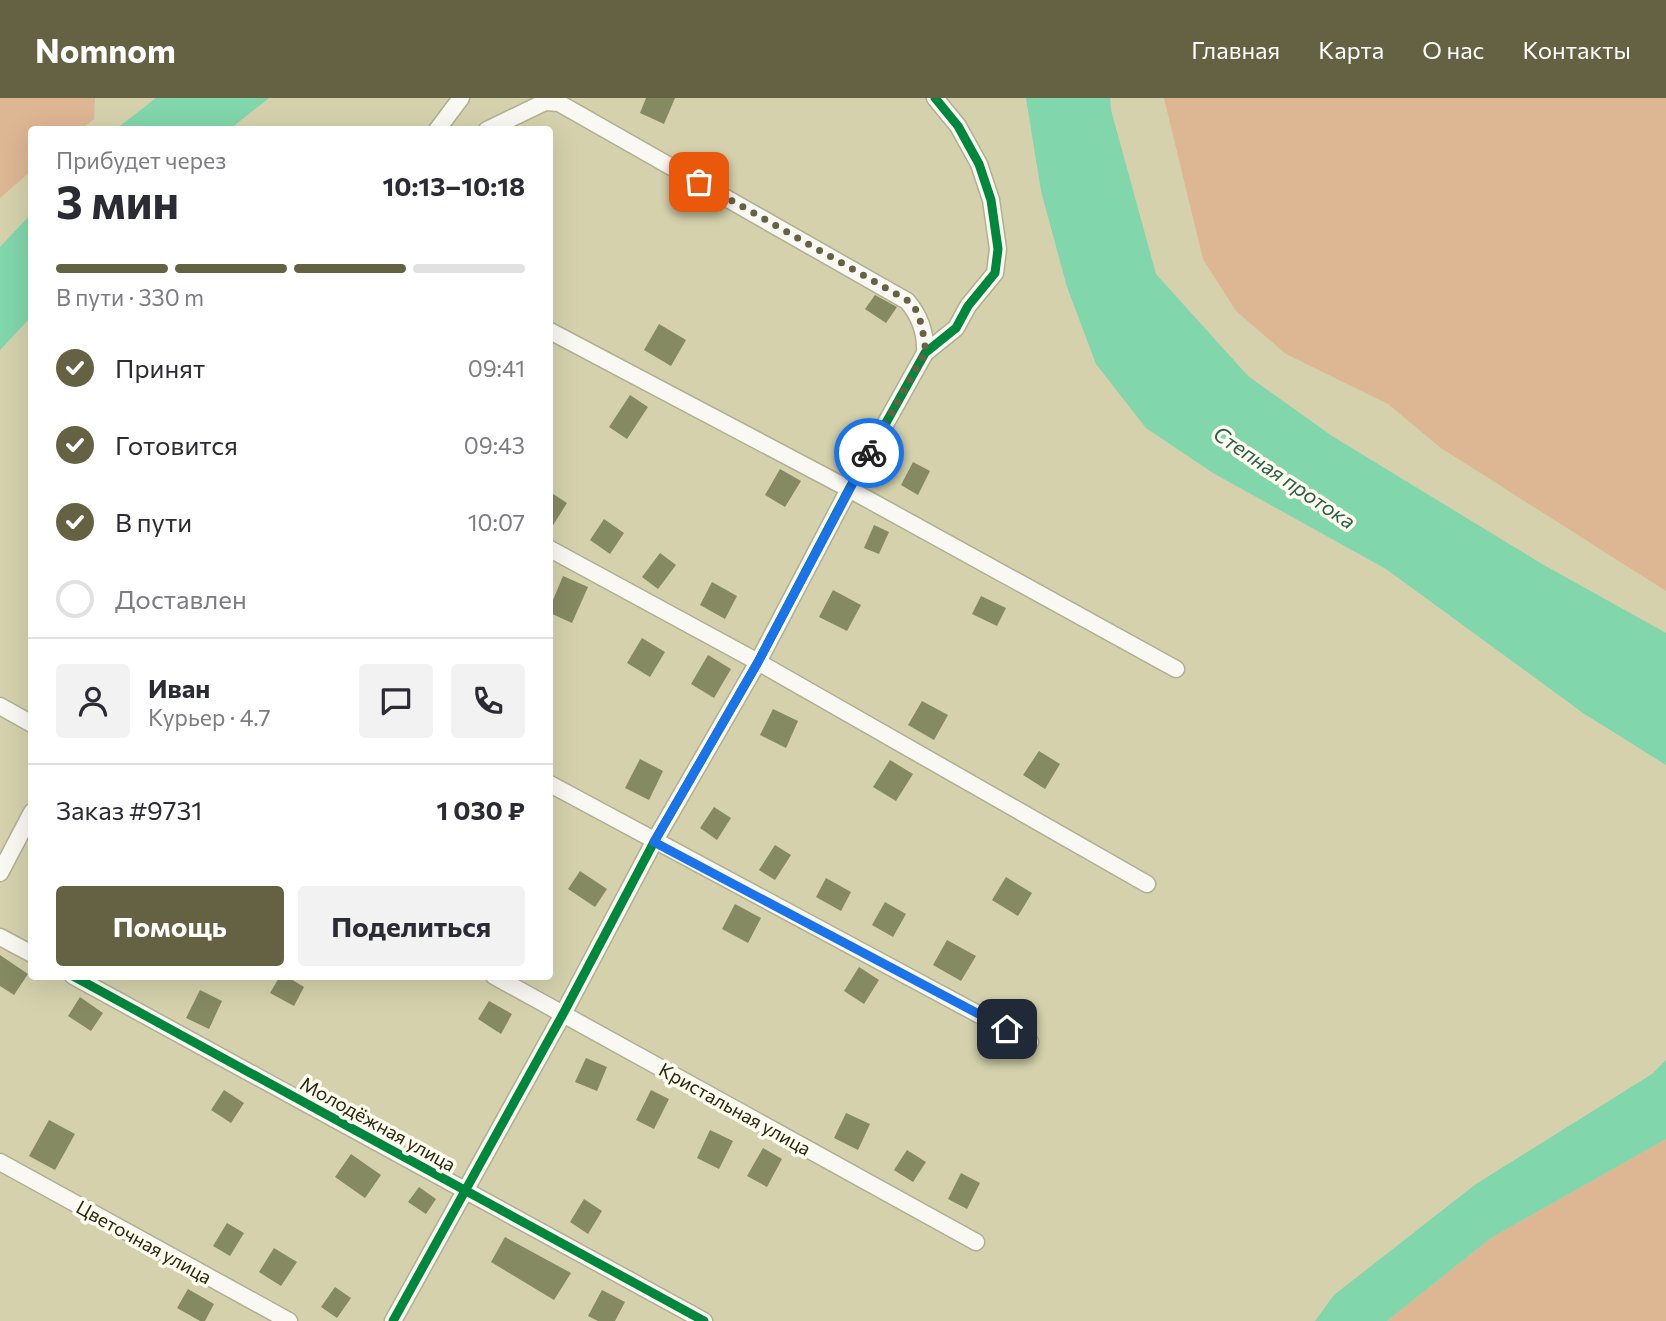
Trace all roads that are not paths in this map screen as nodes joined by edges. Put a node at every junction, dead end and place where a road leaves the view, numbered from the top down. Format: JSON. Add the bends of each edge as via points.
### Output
{"nodes":[{"id":1,"x":461,"y":98,"type":"edge"},
{"id":2,"x":935,"y":98,"type":"edge"},
{"id":3,"x":440,"y":126,"type":"edge"},
{"id":4,"x":495,"y":126,"type":"edge"},
{"id":5,"x":553,"y":333,"type":"edge"},
{"id":6,"x":925,"y":353,"type":"junction"},
{"id":7,"x":849,"y":489,"type":"junction"},
{"id":8,"x":553,"y":551,"type":"edge"},
{"id":9,"x":758,"y":662,"type":"junction"},
{"id":10,"x":1176,"y":669,"type":"dead end"},
{"id":11,"x":0,"y":706,"type":"edge"},
{"id":12,"x":28,"y":722,"type":"edge"},
{"id":13,"x":553,"y":786,"type":"edge"},
{"id":14,"x":28,"y":820,"type":"edge"},
{"id":15,"x":654,"y":842,"type":"junction"},
{"id":16,"x":0,"y":873,"type":"edge"},
{"id":17,"x":1147,"y":884,"type":"dead end"},
{"id":18,"x":0,"y":937,"type":"edge"},
{"id":19,"x":28,"y":952,"type":"edge"},
{"id":20,"x":80,"y":980,"type":"edge"},
{"id":21,"x":501,"y":980,"type":"edge"},
{"id":22,"x":563,"y":1014,"type":"junction"},
{"id":23,"x":1030,"y":1042,"type":"dead end"},
{"id":24,"x":0,"y":1163,"type":"edge"},
{"id":25,"x":463,"y":1191,"type":"junction"},
{"id":26,"x":976,"y":1242,"type":"dead end"},
{"id":27,"x":289,"y":1321,"type":"edge"},
{"id":28,"x":393,"y":1321,"type":"edge"},
{"id":29,"x":704,"y":1321,"type":"edge"}],
"edges":[{"from":1,"to":3,"type":"street"},
{"from":2,"to":6,"type":"street","via":[[958,126],[979,164],[991,201],[998,263],[956,328]]},
{"from":4,"to":6,"type":"street","via":[[545,102],[559,103],[907,300],[921,323]]},
{"from":5,"to":7,"type":"street"},
{"from":6,"to":7,"type":"street"},
{"from":7,"to":9,"type":"street"},
{"from":7,"to":10,"type":"street"},
{"from":8,"to":9,"type":"street"},
{"from":9,"to":15,"type":"street"},
{"from":9,"to":17,"type":"street"},
{"from":11,"to":12,"type":"street"},
{"from":13,"to":15,"type":"street"},
{"from":14,"to":16,"type":"street"},
{"from":15,"to":22,"type":"street"},
{"from":15,"to":23,"type":"street"},
{"from":18,"to":19,"type":"street"},
{"from":20,"to":25,"type":"street","name":"Молодёжная улица"},
{"from":21,"to":22,"type":"street","name":"Кристальная улица"},
{"from":22,"to":25,"type":"street"},
{"from":22,"to":26,"type":"street","name":"Кристальная улица"},
{"from":24,"to":27,"type":"street","name":"Цветочная улица"},
{"from":25,"to":28,"type":"street"},
{"from":25,"to":29,"type":"street","name":"Молодёжная улица"}]}
